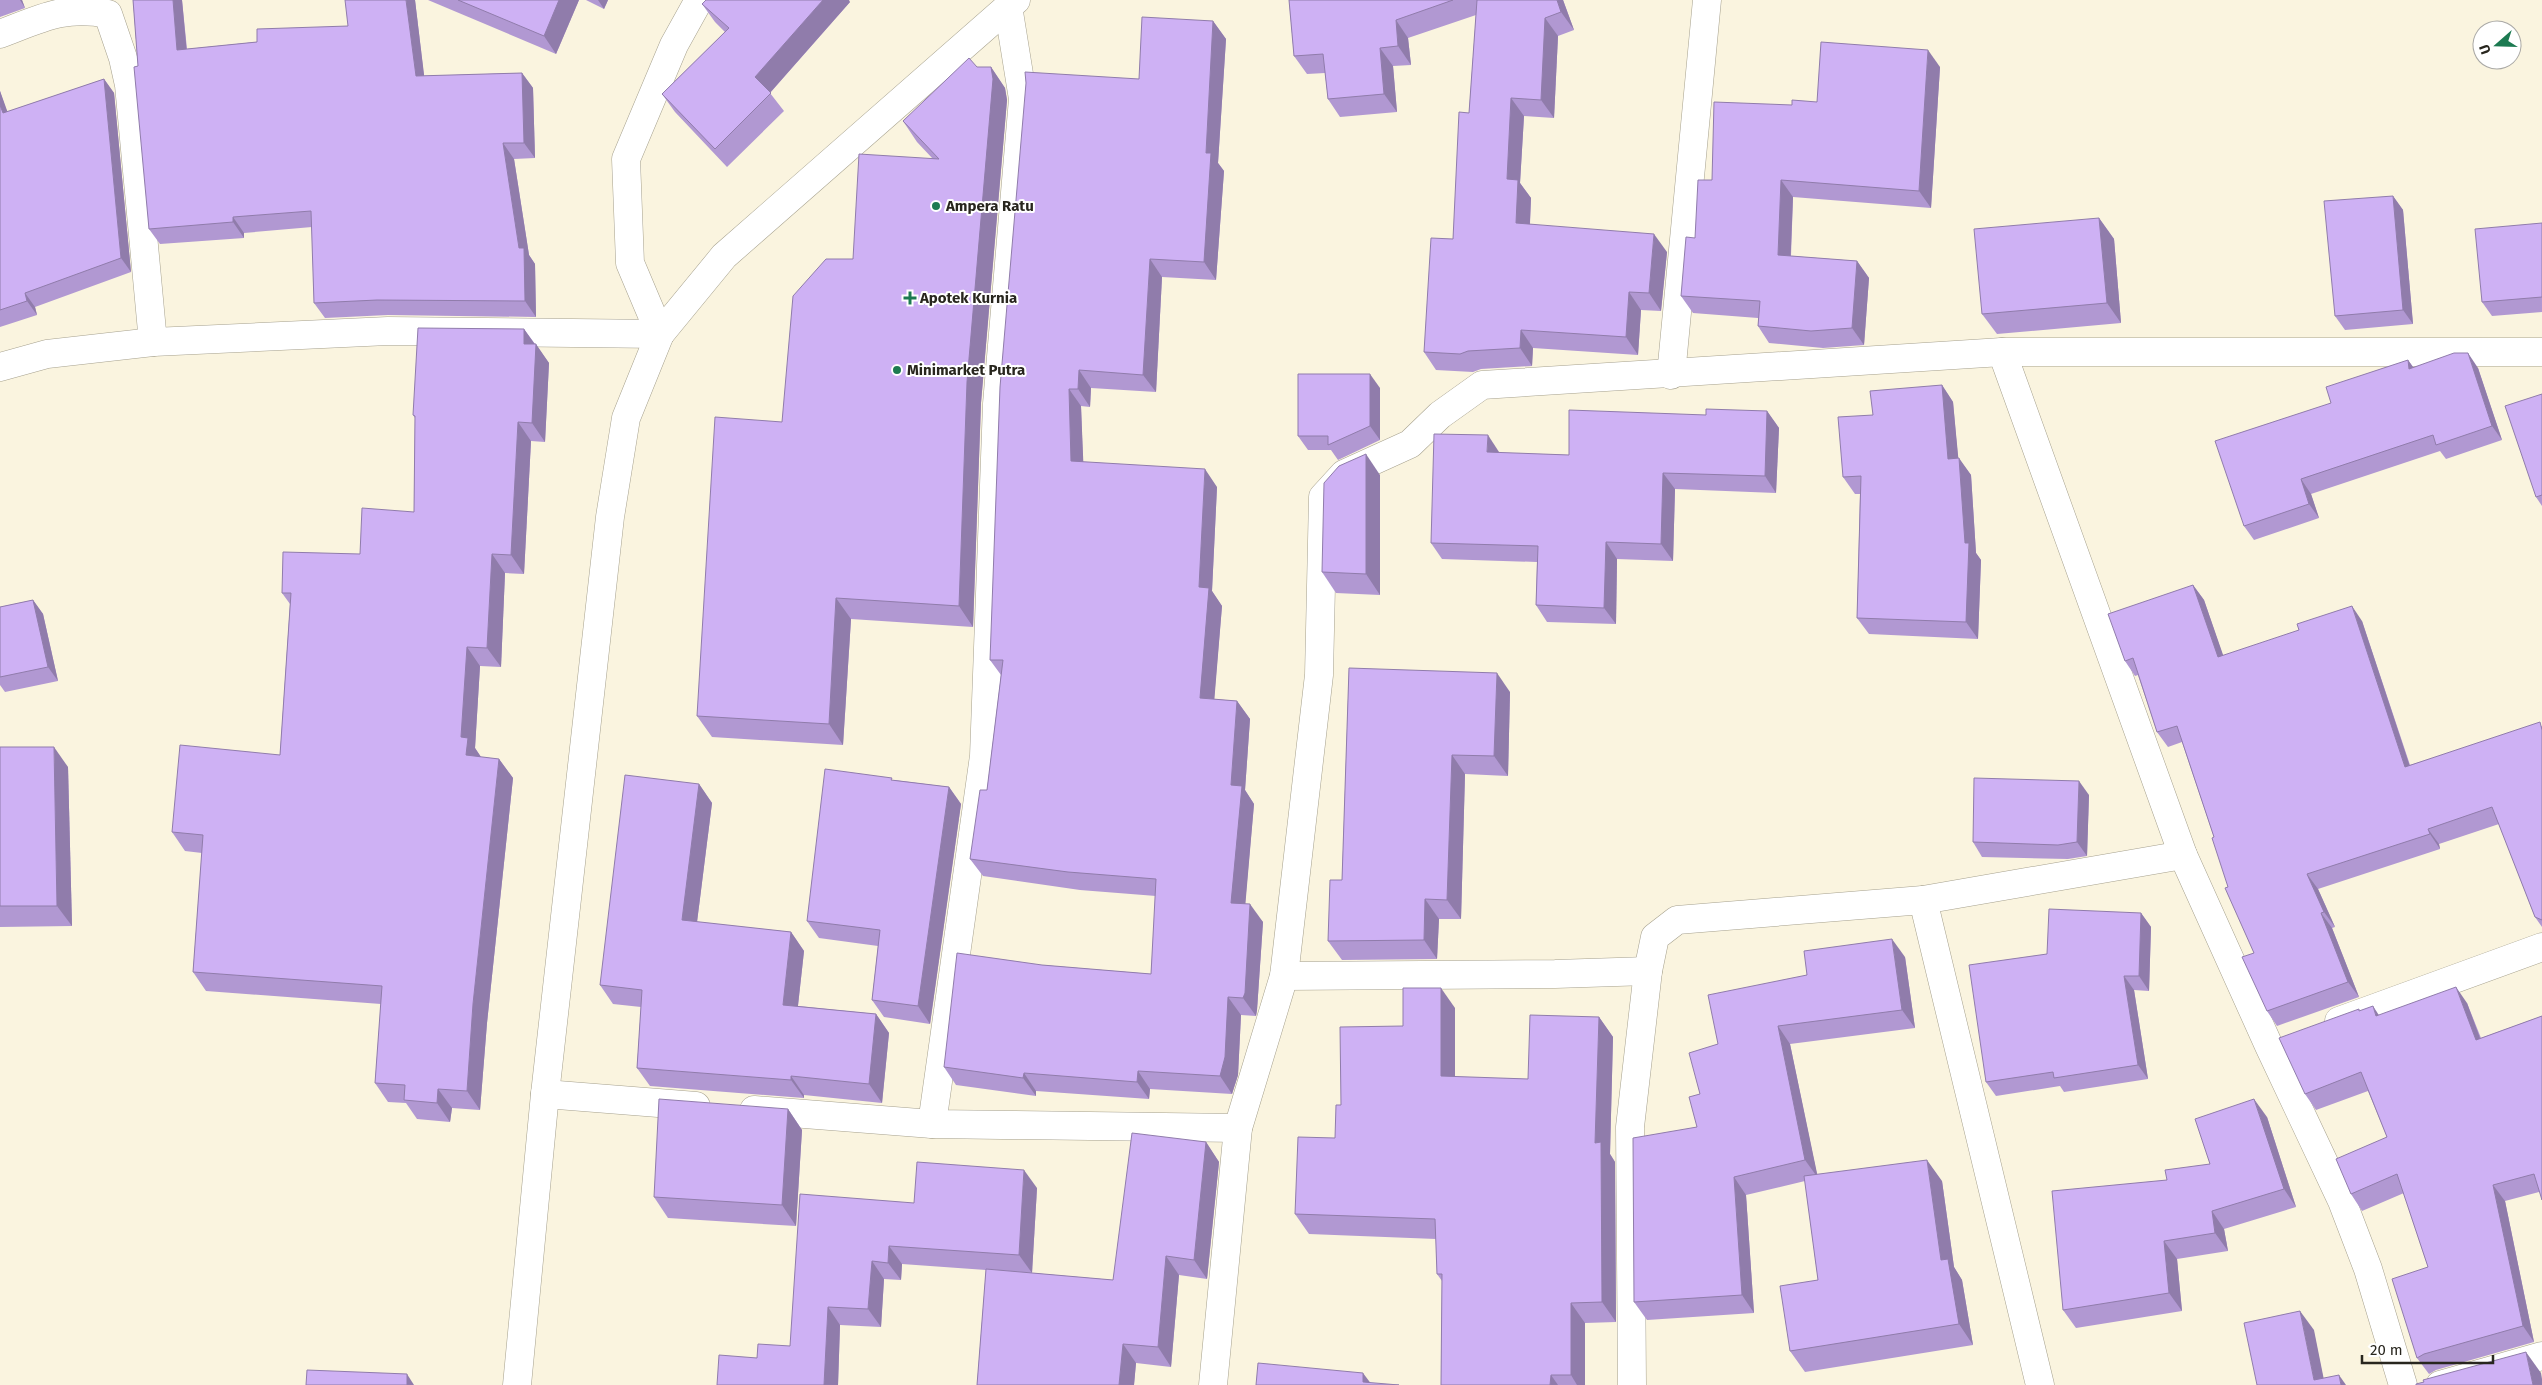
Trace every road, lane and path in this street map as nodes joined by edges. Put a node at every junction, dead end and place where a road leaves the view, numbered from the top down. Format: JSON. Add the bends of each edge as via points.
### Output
{"nodes":[{"id":1,"x":699,"y":0,"type":"edge"},
{"id":2,"x":1707,"y":0,"type":"edge"},
{"id":3,"x":1012,"y":3,"type":"edge"},
{"id":4,"x":0,"y":34,"type":"edge"},
{"id":5,"x":660,"y":334,"type":"junction"},
{"id":6,"x":153,"y":342,"type":"junction"},
{"id":7,"x":2002,"y":352,"type":"junction"},
{"id":8,"x":2542,"y":352,"type":"edge"},
{"id":9,"x":0,"y":366,"type":"edge"},
{"id":10,"x":1671,"y":375,"type":"junction"},
{"id":11,"x":2183,"y":855,"type":"junction"},
{"id":12,"x":1924,"y":900,"type":"junction"},
{"id":13,"x":2542,"y":947,"type":"edge"},
{"id":14,"x":1648,"y":971,"type":"junction"},
{"id":15,"x":1284,"y":976,"type":"junction"},
{"id":16,"x":2269,"y":1046,"type":"junction"},
{"id":17,"x":545,"y":1094,"type":"junction"},
{"id":18,"x":932,"y":1124,"type":"junction"},
{"id":19,"x":1238,"y":1128,"type":"junction"},
{"id":20,"x":2542,"y":1356,"type":"edge"},
{"id":21,"x":517,"y":1385,"type":"edge"},
{"id":22,"x":1213,"y":1385,"type":"edge"},
{"id":23,"x":1632,"y":1385,"type":"edge"},
{"id":24,"x":2040,"y":1385,"type":"edge"},
{"id":25,"x":2403,"y":1385,"type":"edge"},
{"id":26,"x":2440,"y":1385,"type":"edge"}],
"edges":[{"from":1,"to":5,"type":"main road","via":[[674,45],[626,159],[630,263]]},
{"from":2,"to":10,"type":"main road"},
{"from":3,"to":5,"type":"main road","via":[[724,256]]},
{"from":3,"to":18,"type":"main road","via":[[1022,99],[997,404],[984,756]]},
{"from":4,"to":6,"type":"main road","via":[[60,11],[90,10],[108,14],[123,58],[128,85]]},
{"from":5,"to":6,"type":"main road","via":[[388,332]]},
{"from":5,"to":17,"type":"main road","via":[[626,418],[610,517]]},
{"from":6,"to":9,"type":"main road","via":[[48,354]]},
{"from":7,"to":8,"type":"main road"},
{"from":7,"to":10,"type":"main road"},
{"from":7,"to":11,"type":"main road"},
{"from":10,"to":15,"type":"main road","via":[[1482,385],[1440,415],[1410,444],[1344,474],[1323,496],[1319,675]]},
{"from":11,"to":12,"type":"main road"},
{"from":11,"to":16,"type":"main road"},
{"from":12,"to":14,"type":"main road","via":[[1677,920],[1655,937]]},
{"from":12,"to":24,"type":"main road"},
{"from":13,"to":16,"type":"main road"},
{"from":14,"to":15,"type":"main road"},
{"from":14,"to":23,"type":"main road","via":[[1630,1127]]},
{"from":15,"to":19,"type":"main road"},
{"from":16,"to":25,"type":"main road","via":[[2345,1210],[2368,1269]]},
{"from":17,"to":18,"type":"main road"},
{"from":17,"to":21,"type":"main road"},
{"from":18,"to":19,"type":"main road"},
{"from":19,"to":22,"type":"main road"},
{"from":20,"to":26,"type":"main road"}]}
